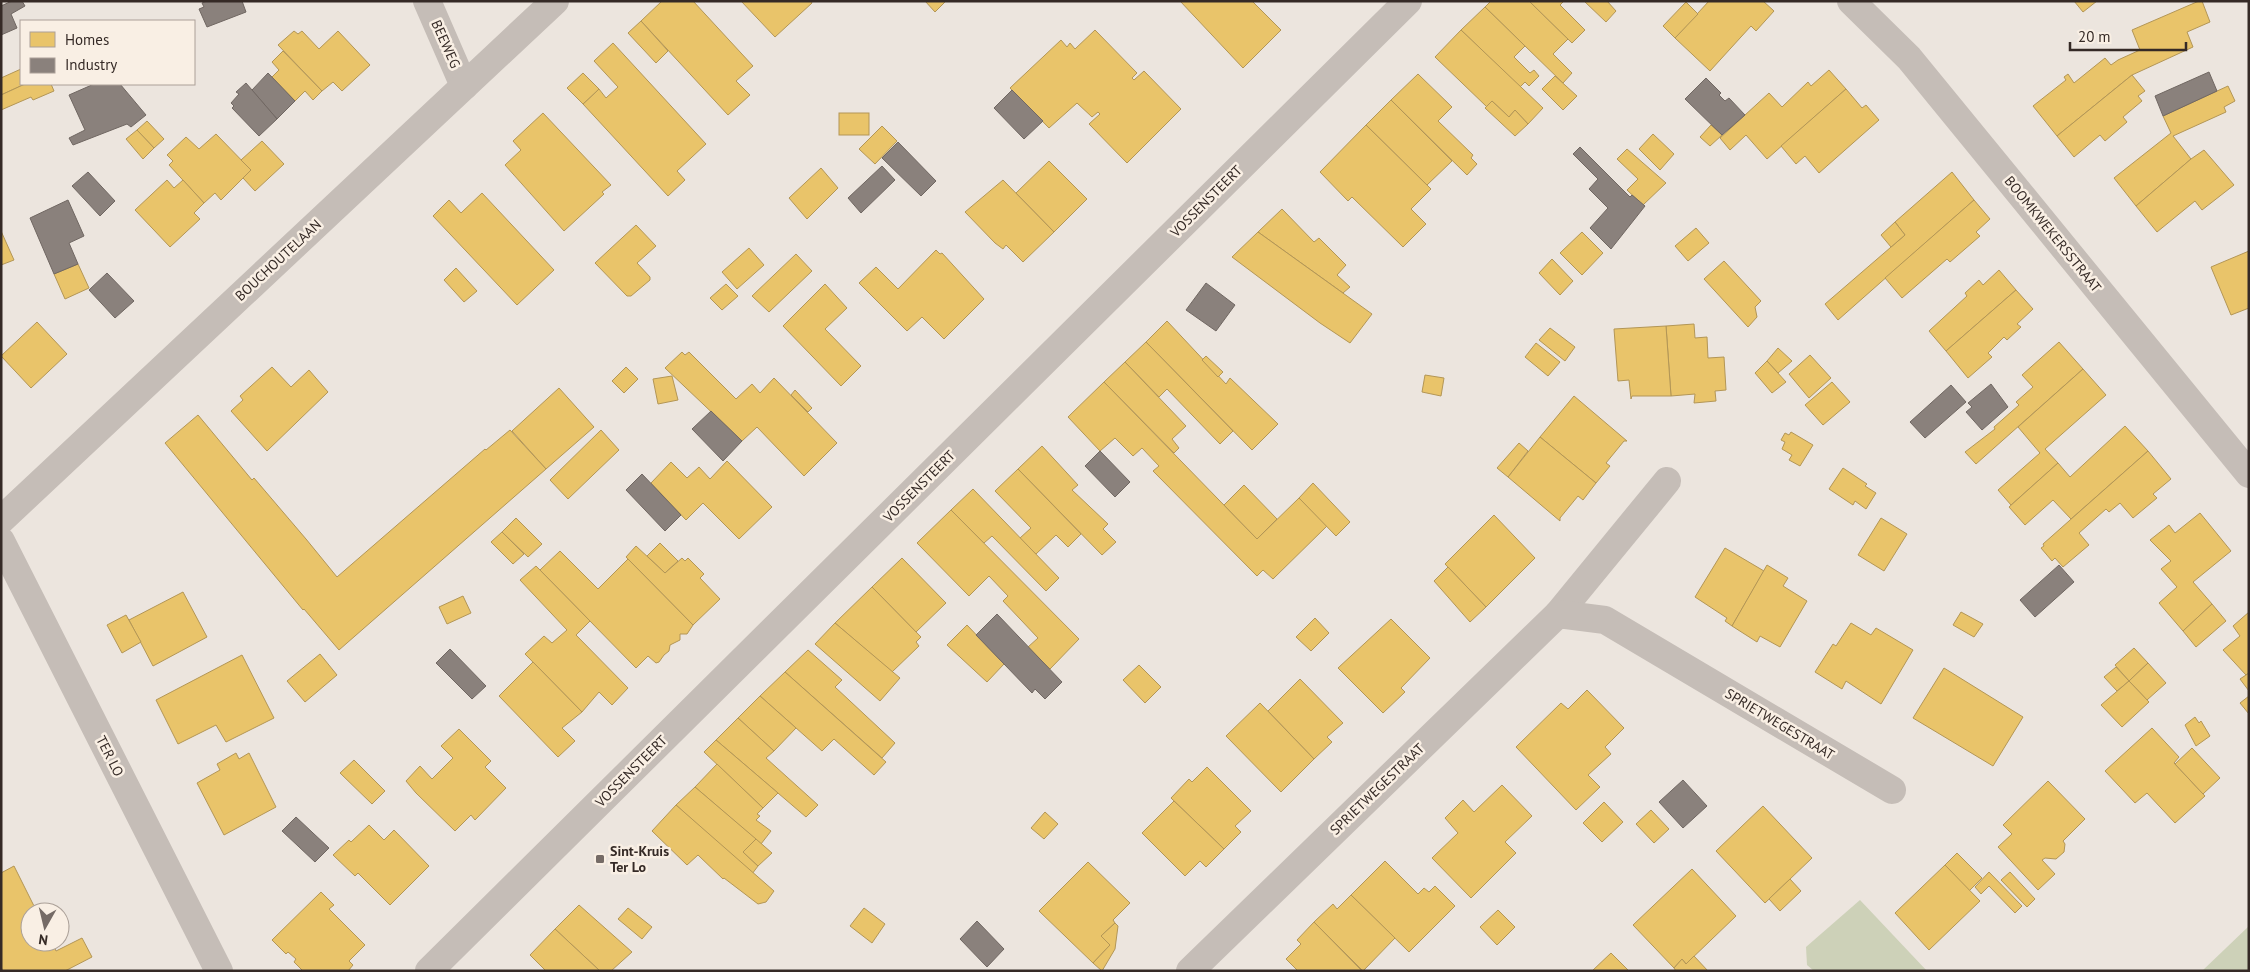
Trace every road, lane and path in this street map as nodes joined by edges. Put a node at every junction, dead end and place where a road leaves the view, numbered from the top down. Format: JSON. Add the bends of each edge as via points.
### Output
{"nodes":[{"id":1,"x":427,"y":1,"type":"edge"},
{"id":2,"x":555,"y":1,"type":"edge"},
{"id":3,"x":1408,"y":1,"type":"edge"},
{"id":4,"x":1851,"y":1,"type":"edge"},
{"id":5,"x":464,"y":86,"type":"junction"},
{"id":6,"x":2249,"y":474,"type":"edge"},
{"id":7,"x":1667,"y":482,"type":"dead end"},
{"id":8,"x":1,"y":520,"type":"edge"},
{"id":9,"x":1,"y":541,"type":"edge"},
{"id":10,"x":1558,"y":614,"type":"junction"},
{"id":11,"x":1892,"y":790,"type":"dead end"},
{"id":12,"x":1197,"y":969,"type":"edge"},
{"id":13,"x":219,"y":971,"type":"edge"},
{"id":14,"x":429,"y":971,"type":"edge"}],
"edges":[{"from":1,"to":5,"type":"street","name":"BEEWEG"},
{"from":2,"to":5,"type":"street","name":"BOUCHOUTELAAN"},
{"from":3,"to":14,"type":"street","name":"VOSSENSTEERT"},
{"from":4,"to":6,"type":"street","name":"BOOMKWEKERSSTRAAT","via":[[1909,58]]},
{"from":5,"to":8,"type":"street","name":"BOUCHOUTELAAN"},
{"from":7,"to":10,"type":"street","name":"SPRIETWEGESTRAAT"},
{"from":9,"to":13,"type":"street","name":"TER LO"},
{"from":10,"to":11,"type":"street","name":"SPRIETWEGESTRAAT","via":[[1605,620]]},
{"from":10,"to":12,"type":"street","name":"SPRIETWEGESTRAAT"}]}
